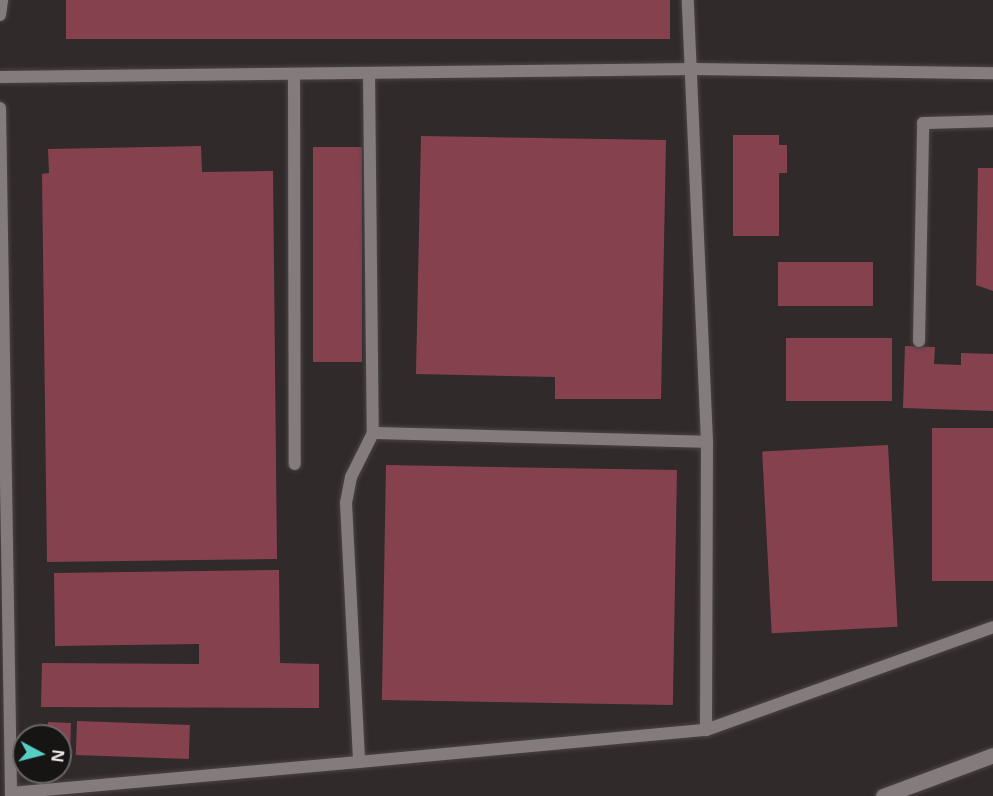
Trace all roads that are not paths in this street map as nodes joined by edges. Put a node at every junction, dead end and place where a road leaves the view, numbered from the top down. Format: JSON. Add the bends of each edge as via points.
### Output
{"nodes":[{"id":1,"x":2,"y":0,"type":"edge"},
{"id":2,"x":688,"y":0,"type":"edge"},
{"id":3,"x":0,"y":15,"type":"edge"},
{"id":4,"x":694,"y":69,"type":"junction"},
{"id":5,"x":369,"y":74,"type":"junction"},
{"id":6,"x":993,"y":74,"type":"edge"},
{"id":7,"x":294,"y":75,"type":"junction"},
{"id":8,"x":0,"y":77,"type":"edge"},
{"id":9,"x":0,"y":108,"type":"edge"},
{"id":10,"x":993,"y":121,"type":"edge"},
{"id":11,"x":3,"y":252,"type":"edge"},
{"id":12,"x":3,"y":335,"type":"edge"},
{"id":13,"x":919,"y":341,"type":"dead end"},
{"id":14,"x":373,"y":433,"type":"junction"},
{"id":15,"x":707,"y":442,"type":"junction"},
{"id":16,"x":295,"y":464,"type":"dead end"},
{"id":17,"x":993,"y":627,"type":"edge"},
{"id":18,"x":5,"y":701,"type":"edge"},
{"id":19,"x":706,"y":730,"type":"junction"},
{"id":20,"x":993,"y":755,"type":"edge"},
{"id":21,"x":359,"y":762,"type":"junction"},
{"id":22,"x":11,"y":794,"type":"edge"},
{"id":23,"x":883,"y":796,"type":"edge"}],
"edges":[{"from":1,"to":3,"type":"lane"},
{"from":2,"to":4,"type":"lane"},
{"from":4,"to":5,"type":"lane"},
{"from":4,"to":6,"type":"lane"},
{"from":4,"to":15,"type":"lane"},
{"from":5,"to":7,"type":"lane"},
{"from":5,"to":14,"type":"lane"},
{"from":7,"to":8,"type":"lane"},
{"from":7,"to":16,"type":"lane"},
{"from":9,"to":11,"type":"lane"},
{"from":10,"to":13,"type":"lane","via":[[923,123]]},
{"from":11,"to":12,"type":"lane"},
{"from":12,"to":18,"type":"lane"},
{"from":14,"to":15,"type":"lane"},
{"from":14,"to":21,"type":"lane","via":[[351,477],[346,503]]},
{"from":15,"to":19,"type":"lane"},
{"from":17,"to":19,"type":"lane"},
{"from":18,"to":22,"type":"lane"},
{"from":19,"to":21,"type":"lane"},
{"from":20,"to":23,"type":"street"},
{"from":21,"to":22,"type":"lane"}]}
